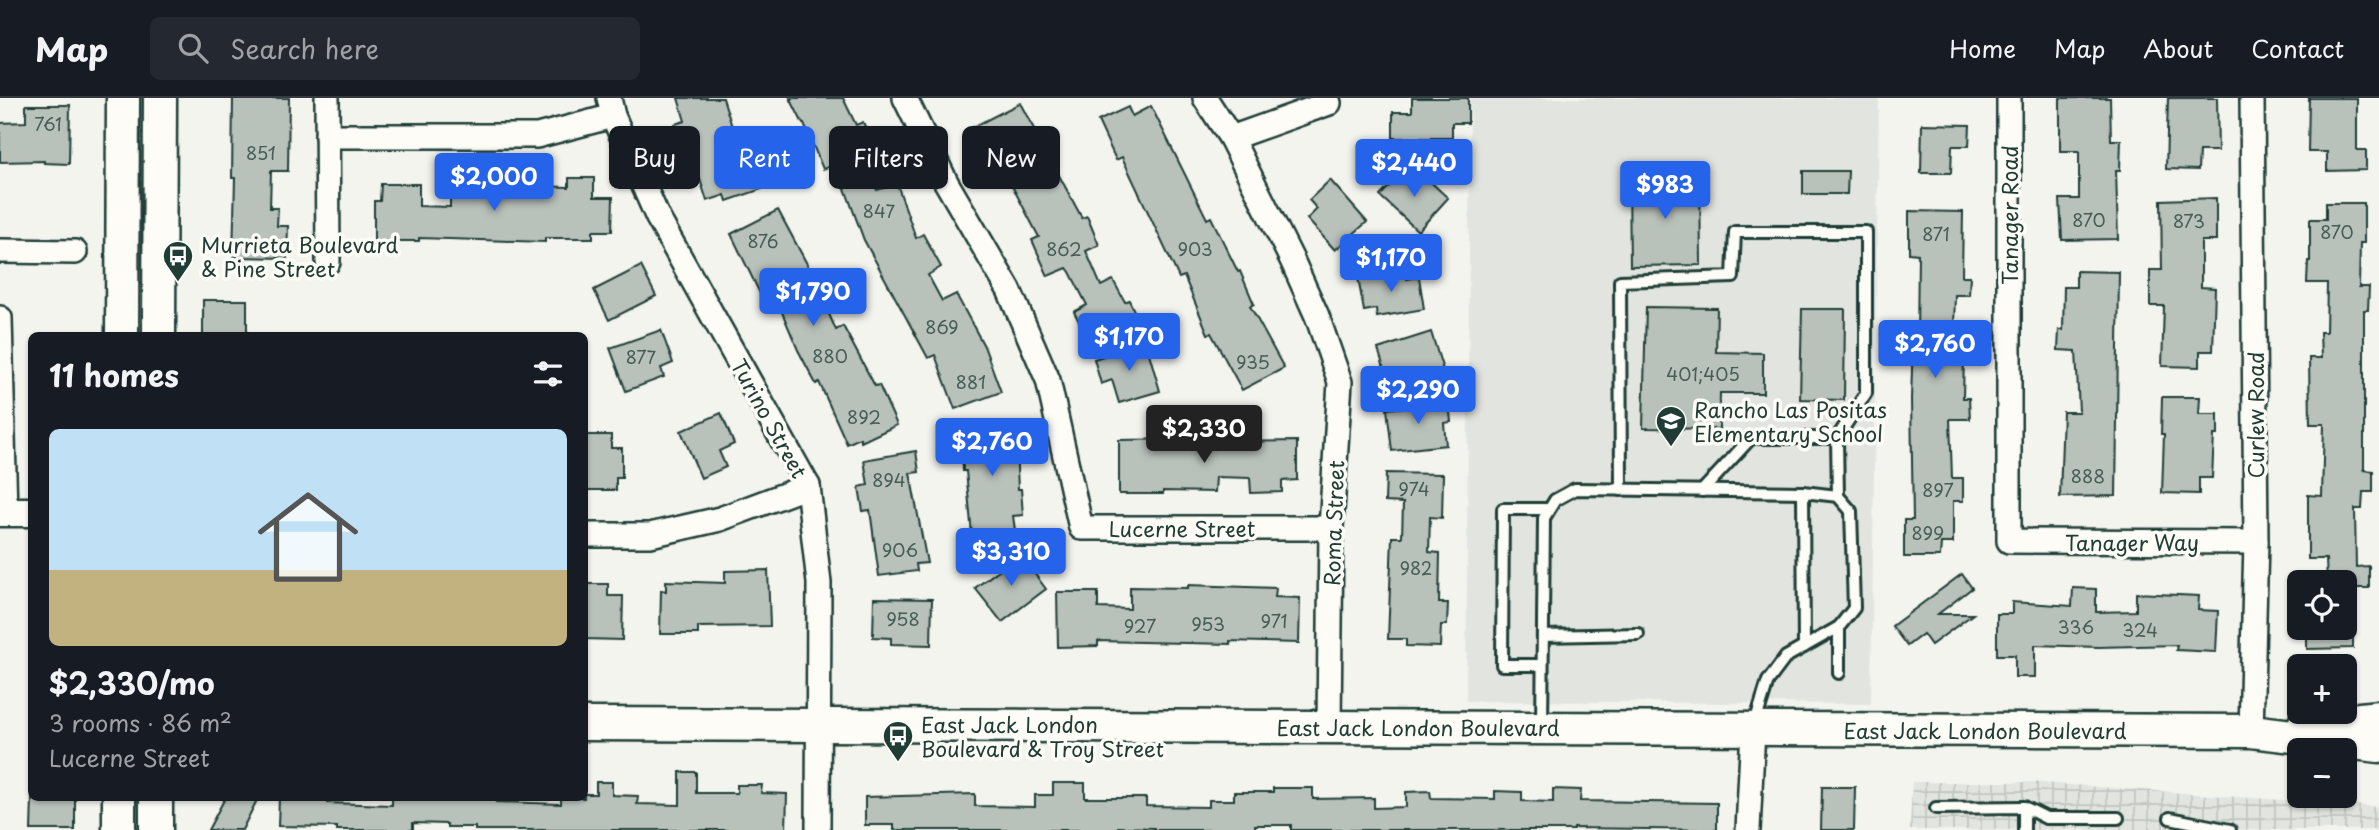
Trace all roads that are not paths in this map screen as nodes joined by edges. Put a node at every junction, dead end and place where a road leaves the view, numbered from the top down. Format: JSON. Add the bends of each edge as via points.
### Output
{"nodes":[{"id":1,"x":123,"y":98,"type":"edge"},
{"id":2,"x":160,"y":98,"type":"edge"},
{"id":3,"x":327,"y":98,"type":"edge"},
{"id":4,"x":905,"y":98,"type":"edge"},
{"id":5,"x":1205,"y":98,"type":"edge"},
{"id":6,"x":2009,"y":98,"type":"edge"},
{"id":7,"x":2252,"y":98,"type":"edge"},
{"id":8,"x":1328,"y":103,"type":"dead end"},
{"id":9,"x":610,"y":107,"type":"edge"},
{"id":10,"x":327,"y":136,"type":"junction"},
{"id":11,"x":1231,"y":138,"type":"junction"},
{"id":12,"x":0,"y":251,"type":"edge"},
{"id":13,"x":75,"y":252,"type":"dead end"},
{"id":14,"x":328,"y":262,"type":"dead end"},
{"id":15,"x":0,"y":321,"type":"edge"},
{"id":16,"x":122,"y":332,"type":"edge"},
{"id":17,"x":159,"y":332,"type":"edge"},
{"id":18,"x":1837,"y":438,"type":"junction"},
{"id":19,"x":808,"y":486,"type":"junction"},
{"id":20,"x":1621,"y":490,"type":"junction"},
{"id":21,"x":1702,"y":491,"type":"junction"},
{"id":22,"x":1802,"y":492,"type":"junction"},
{"id":23,"x":1838,"y":496,"type":"junction"},
{"id":24,"x":1549,"y":509,"type":"junction"},
{"id":25,"x":12,"y":512,"type":"edge"},
{"id":26,"x":1331,"y":528,"type":"junction"},
{"id":27,"x":588,"y":535,"type":"edge"},
{"id":28,"x":2009,"y":541,"type":"joint"},
{"id":29,"x":2256,"y":542,"type":"junction"},
{"id":30,"x":1839,"y":626,"type":"junction"},
{"id":31,"x":1638,"y":634,"type":"dead end"},
{"id":32,"x":1543,"y":636,"type":"junction"},
{"id":33,"x":1804,"y":647,"type":"junction"},
{"id":34,"x":1542,"y":665,"type":"junction"},
{"id":35,"x":1839,"y":673,"type":"dead end"},
{"id":36,"x":2379,"y":717,"type":"edge"},
{"id":37,"x":588,"y":724,"type":"edge"},
{"id":38,"x":818,"y":725,"type":"junction"},
{"id":39,"x":1329,"y":727,"type":"junction"},
{"id":40,"x":1542,"y":728,"type":"junction"},
{"id":41,"x":1754,"y":729,"type":"junction"},
{"id":42,"x":2251,"y":732,"type":"junction"},
{"id":43,"x":2379,"y":746,"type":"edge"},
{"id":44,"x":119,"y":801,"type":"edge"},
{"id":45,"x":156,"y":801,"type":"edge"},
{"id":46,"x":2024,"y":807,"type":"junction"},
{"id":47,"x":1936,"y":808,"type":"dead end"},
{"id":48,"x":2118,"y":818,"type":"dead end"},
{"id":49,"x":2170,"y":818,"type":"dead end"},
{"id":50,"x":118,"y":830,"type":"edge"},
{"id":51,"x":156,"y":830,"type":"edge"},
{"id":52,"x":818,"y":830,"type":"edge"},
{"id":53,"x":1748,"y":830,"type":"edge"},
{"id":54,"x":2024,"y":830,"type":"edge"},
{"id":55,"x":2230,"y":830,"type":"edge"}],
"edges":[{"from":1,"to":16,"type":"main road"},
{"from":2,"to":17,"type":"main road"},
{"from":3,"to":10,"type":"street"},
{"from":4,"to":26,"type":"street","name":"Lucerne Street","via":[[1009,290],[1048,380],[1081,528]]},
{"from":5,"to":11,"type":"street","name":"Roma Street"},
{"from":6,"to":28,"type":"street","name":"Tanager Road"},
{"from":7,"to":29,"type":"street","name":"Curlew Road"},
{"from":8,"to":11,"type":"street"},
{"from":9,"to":10,"type":"street","via":[[537,136]]},
{"from":9,"to":19,"type":"street","name":"Turino Street","via":[[658,218]]},
{"from":10,"to":14,"type":"street"},
{"from":11,"to":26,"type":"street","name":"Roma Street","via":[[1317,316],[1340,383]]},
{"from":12,"to":13,"type":"street"},
{"from":15,"to":25,"type":"street"},
{"from":18,"to":20,"type":"lane","via":[[1866,393],[1866,232],[1735,232],[1733,277],[1620,281]]},
{"from":18,"to":21,"type":"lane","via":[[1751,438]]},
{"from":18,"to":23,"type":"lane"},
{"from":19,"to":27,"type":"street","via":[[720,519],[650,535]]},
{"from":19,"to":38,"type":"street","name":"Turino Street","via":[[819,583]]},
{"from":20,"to":21,"type":"lane"},
{"from":20,"to":24,"type":"lane","via":[[1575,489]]},
{"from":21,"to":22,"type":"lane"},
{"from":22,"to":23,"type":"lane"},
{"from":22,"to":33,"type":"lane"},
{"from":23,"to":30,"type":"lane","via":[[1851,511],[1854,608]]},
{"from":24,"to":32,"type":"lane","via":[[1544,518]]},
{"from":24,"to":34,"type":"lane","via":[[1503,509],[1502,665]]},
{"from":26,"to":39,"type":"street","name":"Roma Street"},
{"from":28,"to":29,"type":"street","name":"Tanager Way"},
{"from":29,"to":42,"type":"street","name":"Curlew Road"},
{"from":30,"to":33,"type":"lane"},
{"from":30,"to":35,"type":"lane"},
{"from":31,"to":32,"type":"lane"},
{"from":32,"to":34,"type":"lane"},
{"from":33,"to":41,"type":"lane","via":[[1786,657],[1768,681]]},
{"from":34,"to":40,"type":"lane"},
{"from":36,"to":42,"type":"main road","name":"East Jack London Boulevard"},
{"from":37,"to":38,"type":"main road","name":"East Jack London Boulevard"},
{"from":38,"to":39,"type":"main road","name":"East Jack London Boulevard"},
{"from":38,"to":52,"type":"street","name":"Turino Street"},
{"from":39,"to":40,"type":"main road","name":"East Jack London Boulevard"},
{"from":40,"to":41,"type":"main road","name":"East Jack London Boulevard"},
{"from":41,"to":42,"type":"main road","name":"East Jack London Boulevard"},
{"from":41,"to":53,"type":"street"},
{"from":42,"to":43,"type":"main road","name":"East Jack London Boulevard"},
{"from":44,"to":50,"type":"main road"},
{"from":45,"to":51,"type":"main road"},
{"from":46,"to":47,"type":"lane"},
{"from":46,"to":48,"type":"lane","via":[[2046,818]]},
{"from":46,"to":54,"type":"lane"},
{"from":49,"to":55,"type":"lane"}]}
